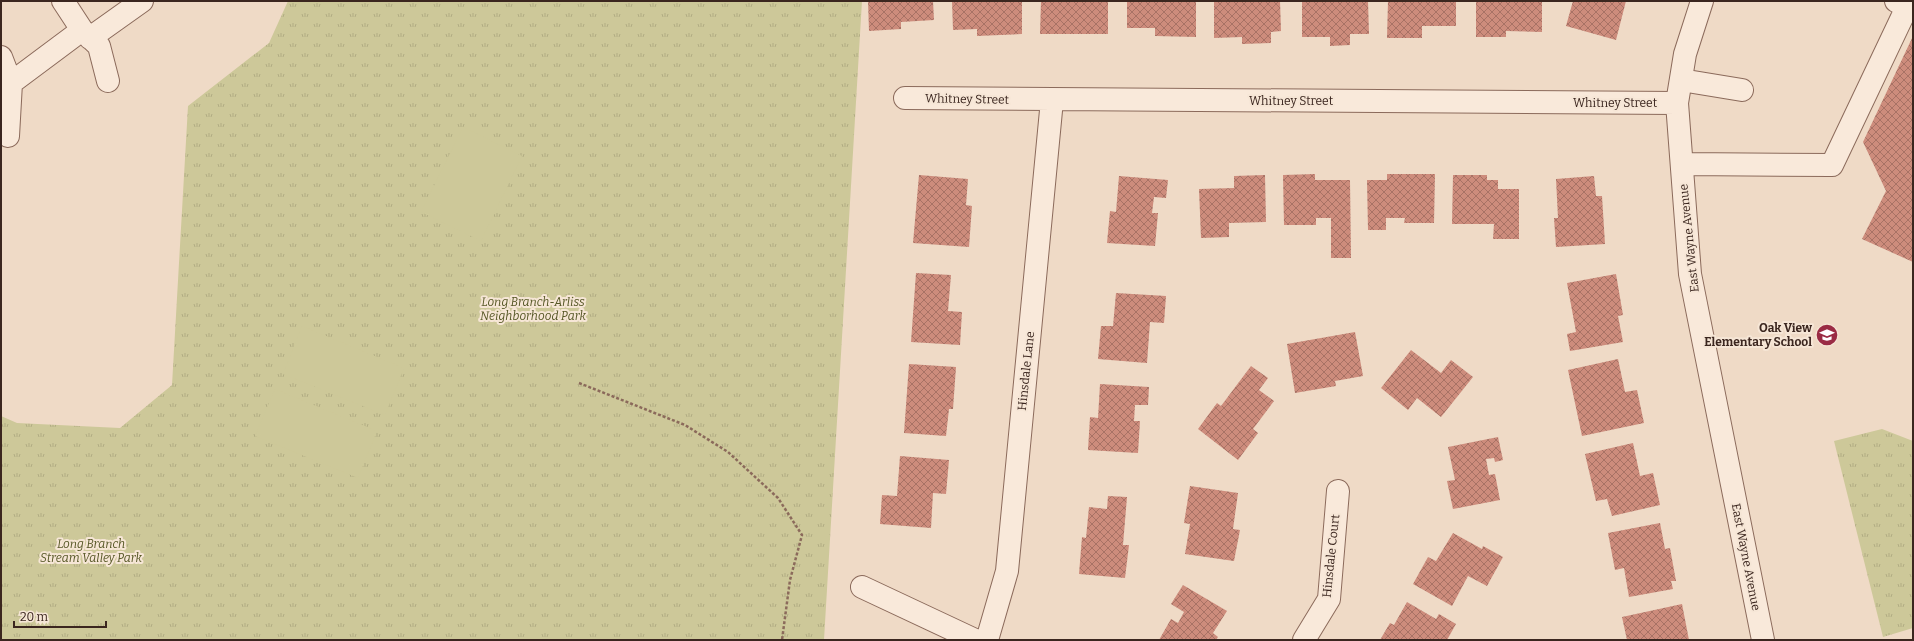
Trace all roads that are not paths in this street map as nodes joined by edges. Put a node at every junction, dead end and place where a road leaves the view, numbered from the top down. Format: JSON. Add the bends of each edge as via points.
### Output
{"nodes":[{"id":1,"x":63,"y":1,"type":"edge"},
{"id":2,"x":142,"y":1,"type":"edge"},
{"id":3,"x":1702,"y":1,"type":"edge"},
{"id":4,"x":1904,"y":3,"type":"edge"},
{"id":5,"x":86,"y":34,"type":"junction"},
{"id":6,"x":1,"y":57,"type":"edge"},
{"id":7,"x":1681,"y":80,"type":"junction"},
{"id":8,"x":108,"y":81,"type":"dead end"},
{"id":9,"x":11,"y":83,"type":"junction"},
{"id":10,"x":1742,"y":90,"type":"dead end"},
{"id":11,"x":905,"y":98,"type":"dead end"},
{"id":12,"x":1052,"y":100,"type":"junction"},
{"id":13,"x":1677,"y":103,"type":"junction"},
{"id":14,"x":8,"y":136,"type":"dead end"},
{"id":15,"x":1682,"y":164,"type":"junction"},
{"id":16,"x":1338,"y":491,"type":"dead end"},
{"id":17,"x":862,"y":587,"type":"dead end"},
{"id":18,"x":975,"y":640,"type":"edge"},
{"id":19,"x":987,"y":640,"type":"edge"},
{"id":20,"x":1304,"y":640,"type":"edge"},
{"id":21,"x":1763,"y":640,"type":"edge"}],
"edges":[{"from":1,"to":5,"type":"street"},
{"from":2,"to":5,"type":"street"},
{"from":3,"to":7,"type":"street","name":"East Wayne Avenue"},
{"from":4,"to":15,"type":"street","via":[[1832,165]]},
{"from":5,"to":8,"type":"street","via":[[100,46]]},
{"from":5,"to":9,"type":"street"},
{"from":6,"to":9,"type":"street"},
{"from":7,"to":10,"type":"street"},
{"from":7,"to":13,"type":"street","name":"East Wayne Avenue"},
{"from":9,"to":14,"type":"street"},
{"from":11,"to":12,"type":"street","name":"Whitney Street"},
{"from":12,"to":13,"type":"street","name":"Whitney Street"},
{"from":12,"to":19,"type":"street","name":"Hinsdale Lane","via":[[1007,571]]},
{"from":13,"to":15,"type":"street","name":"East Wayne Avenue"},
{"from":15,"to":21,"type":"street","name":"East Wayne Avenue","via":[[1690,274]]},
{"from":16,"to":20,"type":"street","name":"Hinsdale Court","via":[[1329,599]]},
{"from":17,"to":18,"type":"street"}]}
